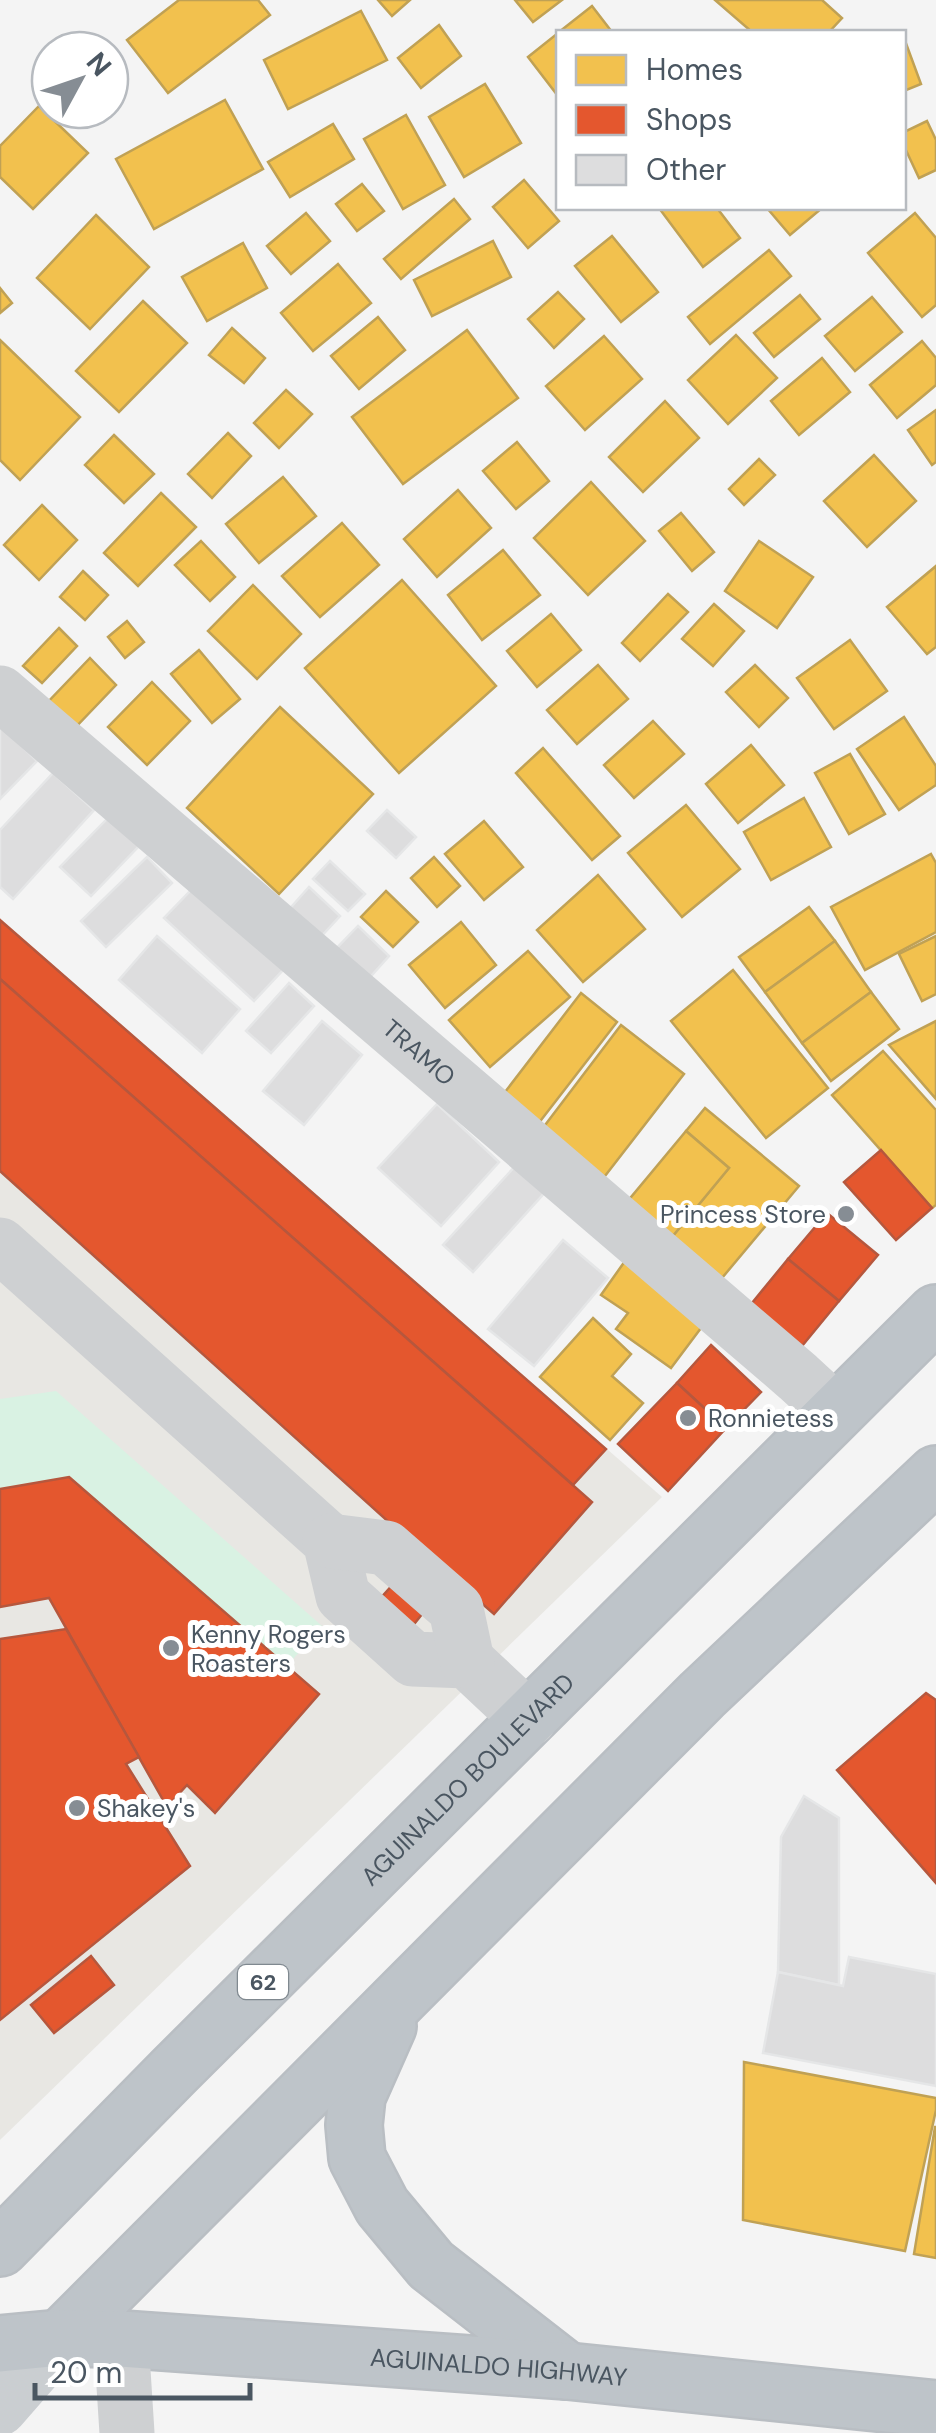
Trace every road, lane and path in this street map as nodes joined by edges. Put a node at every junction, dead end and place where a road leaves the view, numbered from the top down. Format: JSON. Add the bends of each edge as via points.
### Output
{"nodes":[{"id":1,"x":0,"y":693,"type":"edge"},
{"id":2,"x":0,"y":1245,"type":"edge"},
{"id":3,"x":936,"y":1312,"type":"edge"},
{"id":4,"x":836,"y":1412,"type":"junction"},
{"id":5,"x":936,"y":1474,"type":"edge"},
{"id":6,"x":530,"y":1719,"type":"junction"},
{"id":7,"x":404,"y":1992,"type":"junction"},
{"id":8,"x":0,"y":2248,"type":"edge"},
{"id":9,"x":61,"y":2338,"type":"junction"},
{"id":10,"x":121,"y":2339,"type":"junction"},
{"id":11,"x":0,"y":2344,"type":"edge"},
{"id":12,"x":567,"y":2371,"type":"junction"},
{"id":13,"x":0,"y":2408,"type":"edge"},
{"id":14,"x":936,"y":2409,"type":"edge"},
{"id":15,"x":127,"y":2433,"type":"edge"}],
"edges":[{"from":1,"to":4,"type":"street","name":"TRAMO"},
{"from":2,"to":6,"type":"street","via":[[330,1541],[344,1596],[413,1659],[467,1661]]},
{"from":3,"to":4,"type":"highway","name":"AGUINALDO BOULEVARD","number":"62"},
{"from":4,"to":6,"type":"highway","name":"AGUINALDO BOULEVARD","number":"62"},
{"from":5,"to":7,"type":"highway","via":[[702,1694]]},
{"from":6,"to":8,"type":"highway","name":"AGUINALDO BOULEVARD","number":"62"},
{"from":7,"to":9,"type":"highway"},
{"from":7,"to":12,"type":"highway","via":[[357,2096],[357,2158],[382,2206],[431,2265]]},
{"from":9,"to":10,"type":"highway","name":"AGUINALDO HIGHWAY"},
{"from":9,"to":11,"type":"highway","name":"AGUINALDO HIGHWAY"},
{"from":9,"to":13,"type":"main road"},
{"from":10,"to":12,"type":"highway","name":"AGUINALDO HIGHWAY"},
{"from":10,"to":15,"type":"street"},
{"from":12,"to":14,"type":"highway","name":"AGUINALDO HIGHWAY"}]}
